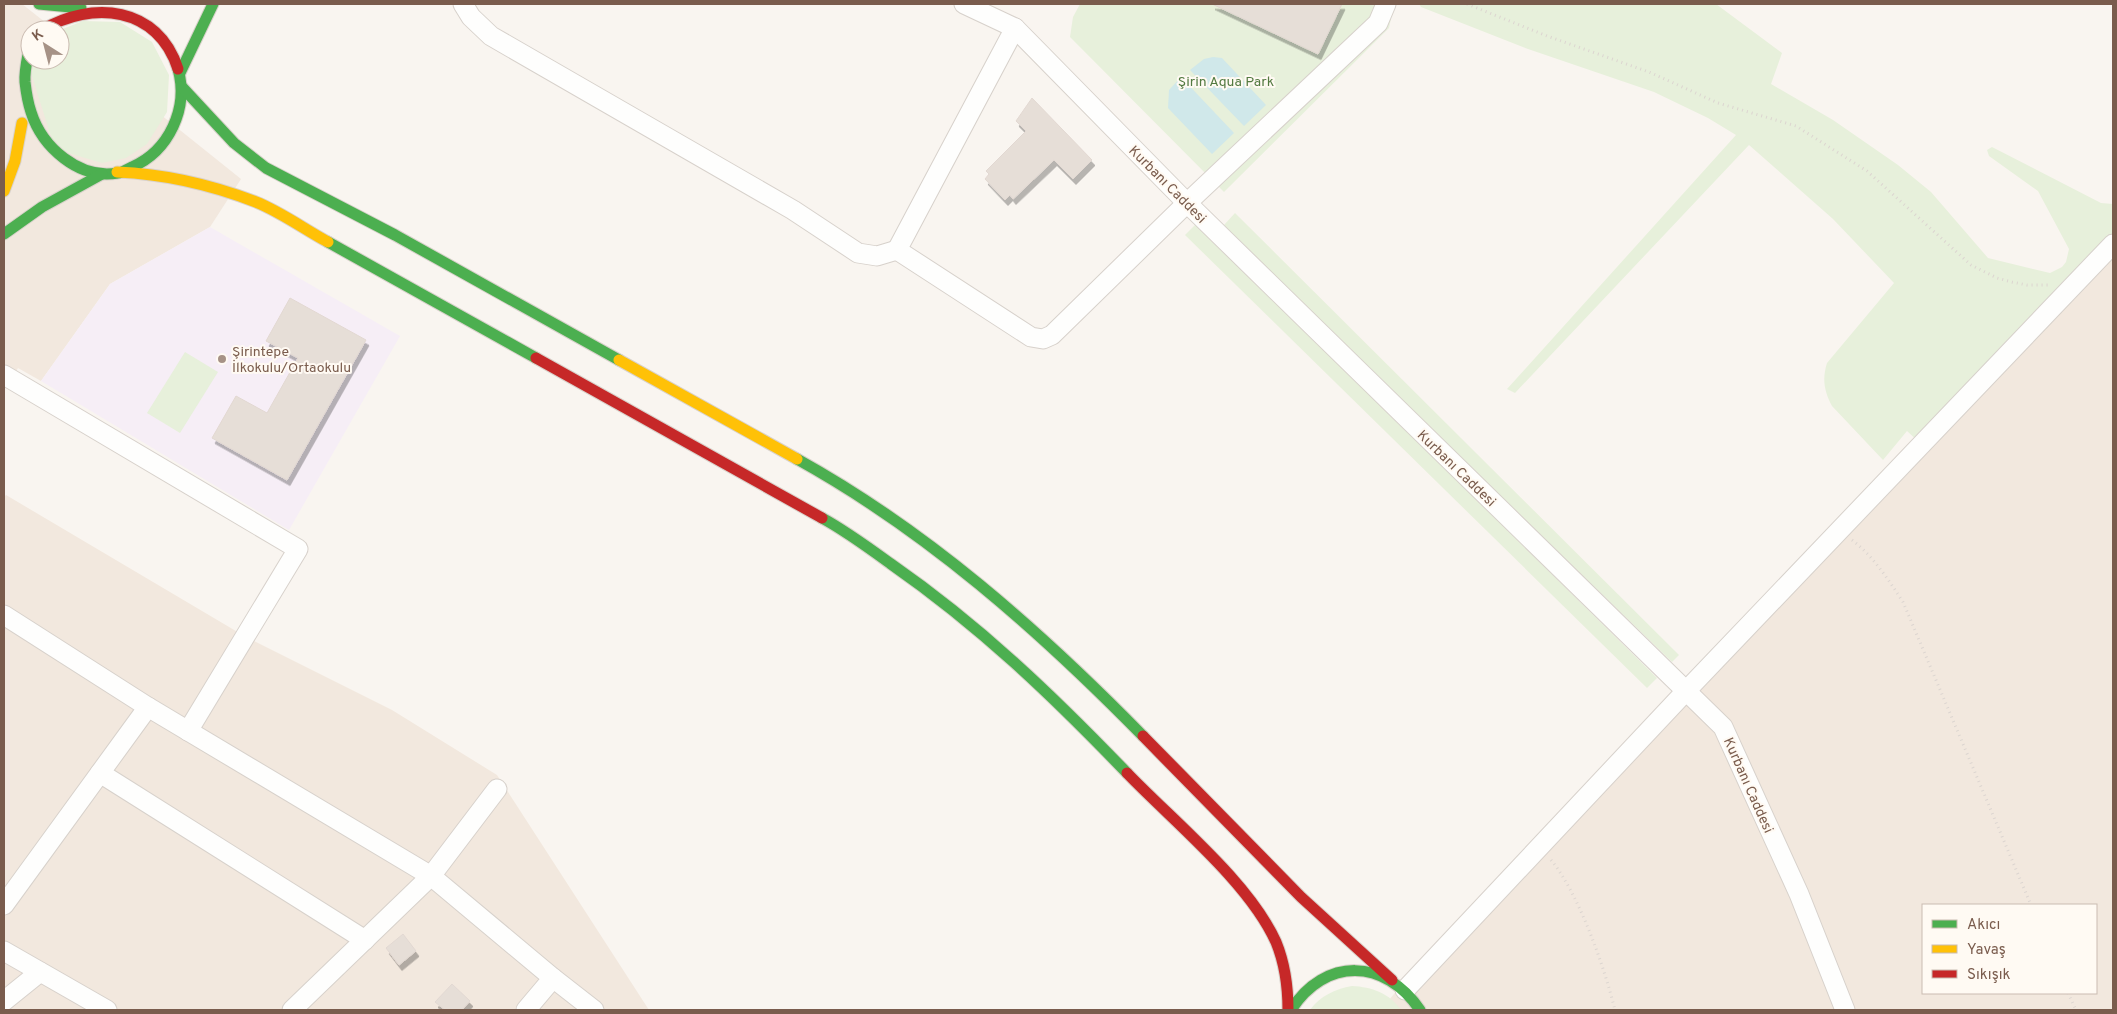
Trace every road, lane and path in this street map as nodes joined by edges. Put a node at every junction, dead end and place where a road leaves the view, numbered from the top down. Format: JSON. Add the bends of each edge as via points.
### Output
{"nodes":[{"id":1,"x":39,"y":4,"type":"edge"},
{"id":2,"x":213,"y":4,"type":"edge"},
{"id":3,"x":463,"y":4,"type":"edge"},
{"id":4,"x":964,"y":4,"type":"edge"},
{"id":5,"x":1386,"y":4,"type":"edge"},
{"id":6,"x":1467,"y":4,"type":"edge"},
{"id":7,"x":94,"y":8,"type":"junction"},
{"id":8,"x":57,"y":20,"type":"edge"},
{"id":9,"x":1014,"y":28,"type":"junction"},
{"id":10,"x":20,"y":64,"type":"edge"},
{"id":11,"x":180,"y":72,"type":"junction"},
{"id":12,"x":182,"y":87,"type":"junction"},
{"id":13,"x":22,"y":123,"type":"junction"},
{"id":14,"x":117,"y":172,"type":"junction"},
{"id":15,"x":102,"y":174,"type":"junction"},
{"id":16,"x":4,"y":190,"type":"edge"},
{"id":17,"x":1187,"y":203,"type":"junction"},
{"id":18,"x":4,"y":234,"type":"edge"},
{"id":19,"x":2113,"y":244,"type":"edge"},
{"id":20,"x":897,"y":250,"type":"junction"},
{"id":21,"x":2080,"y":278,"type":"junction"},
{"id":22,"x":4,"y":375,"type":"edge"},
{"id":23,"x":1840,"y":530,"type":"junction"},
{"id":24,"x":4,"y":615,"type":"edge"},
{"id":25,"x":1686,"y":691,"type":"junction"},
{"id":26,"x":148,"y":707,"type":"junction"},
{"id":27,"x":188,"y":731,"type":"junction"},
{"id":28,"x":100,"y":773,"type":"junction"},
{"id":29,"x":497,"y":788,"type":"dead end"},
{"id":30,"x":1540,"y":847,"type":"junction"},
{"id":31,"x":431,"y":876,"type":"junction"},
{"id":32,"x":2031,"y":904,"type":"edge"},
{"id":33,"x":4,"y":905,"type":"edge"},
{"id":34,"x":365,"y":940,"type":"junction"},
{"id":35,"x":4,"y":951,"type":"edge"},
{"id":36,"x":40,"y":972,"type":"junction"},
{"id":37,"x":553,"y":978,"type":"junction"},
{"id":38,"x":1398,"y":985,"type":"junction"},
{"id":39,"x":2068,"y":994,"type":"edge"},
{"id":40,"x":4,"y":1001,"type":"edge"},
{"id":41,"x":107,"y":1010,"type":"edge"},
{"id":42,"x":292,"y":1010,"type":"edge"},
{"id":43,"x":526,"y":1010,"type":"edge"},
{"id":44,"x":594,"y":1010,"type":"edge"},
{"id":45,"x":1290,"y":1010,"type":"edge"},
{"id":46,"x":1420,"y":1010,"type":"edge"},
{"id":47,"x":1615,"y":1010,"type":"edge"},
{"id":48,"x":1846,"y":1010,"type":"edge"},
{"id":49,"x":2076,"y":1010,"type":"edge"}],
"edges":[{"from":1,"to":7,"type":"main road"},
{"from":2,"to":11,"type":"main road"},
{"from":3,"to":20,"type":"street","via":[[471,17],[491,36],[793,210],[858,252],[877,256]]},
{"from":4,"to":9,"type":"street","name":"Kurbanı Caddesi"},
{"from":5,"to":17,"type":"street","via":[[1378,23]]},
{"from":6,"to":21,"type":"path","via":[[1649,72],[1718,102],[1796,126],[1867,171],[1983,272],[2027,284],[2054,284]]},
{"from":7,"to":8,"type":"main road","via":[[66,14]]},
{"from":7,"to":11,"type":"main road","via":[[127,10],[149,25],[169,46]]},
{"from":9,"to":17,"type":"street","name":"Kurbanı Caddesi"},
{"from":9,"to":20,"type":"street"},
{"from":10,"to":13,"type":"main road","via":[[16,81],[17,106]]},
{"from":11,"to":12,"type":"main road"},
{"from":12,"to":14,"type":"main road","via":[[178,116],[164,141],[143,161]]},
{"from":12,"to":38,"type":"main road","via":[[234,143],[266,168],[395,235],[828,476],[943,555],[1079,671],[1301,897]]},
{"from":13,"to":15,"type":"main road","via":[[37,148],[60,165],[74,171]]},
{"from":13,"to":16,"type":"main road","via":[[15,161]]},
{"from":14,"to":15,"type":"main road"},
{"from":14,"to":45,"type":"main road","via":[[175,177],[258,203],[812,511],[878,553],[972,625],[1033,678],[1240,889],[1266,924],[1278,949]]},
{"from":15,"to":18,"type":"main road","via":[[42,207]]},
{"from":17,"to":20,"type":"street","via":[[1052,335],[1043,339],[1031,337]]},
{"from":17,"to":25,"type":"street","name":"Kurbanı Caddesi"},
{"from":19,"to":21,"type":"street"},
{"from":21,"to":23,"type":"street"},
{"from":22,"to":27,"type":"street","via":[[298,549]]},
{"from":23,"to":25,"type":"street"},
{"from":23,"to":32,"type":"path","via":[[1863,548],[1902,602]]},
{"from":24,"to":26,"type":"street"},
{"from":25,"to":30,"type":"street"},
{"from":25,"to":48,"type":"street","name":"Kurbanı Caddesi","via":[[1723,727],[1799,894]]},
{"from":26,"to":27,"type":"street"},
{"from":26,"to":28,"type":"street"},
{"from":27,"to":31,"type":"street"},
{"from":28,"to":33,"type":"street"},
{"from":28,"to":34,"type":"street"},
{"from":29,"to":31,"type":"street"},
{"from":30,"to":38,"type":"street"},
{"from":30,"to":47,"type":"path","via":[[1558,869],[1574,897]]},
{"from":31,"to":34,"type":"street"},
{"from":31,"to":37,"type":"street"},
{"from":34,"to":42,"type":"street"},
{"from":35,"to":36,"type":"street"},
{"from":36,"to":40,"type":"street"},
{"from":36,"to":41,"type":"street"},
{"from":37,"to":43,"type":"street"},
{"from":37,"to":44,"type":"street"},
{"from":38,"to":45,"type":"main road","via":[[1365,971],[1337,973],[1312,985]]},
{"from":38,"to":46,"type":"main road"},
{"from":39,"to":49,"type":"path"}]}
